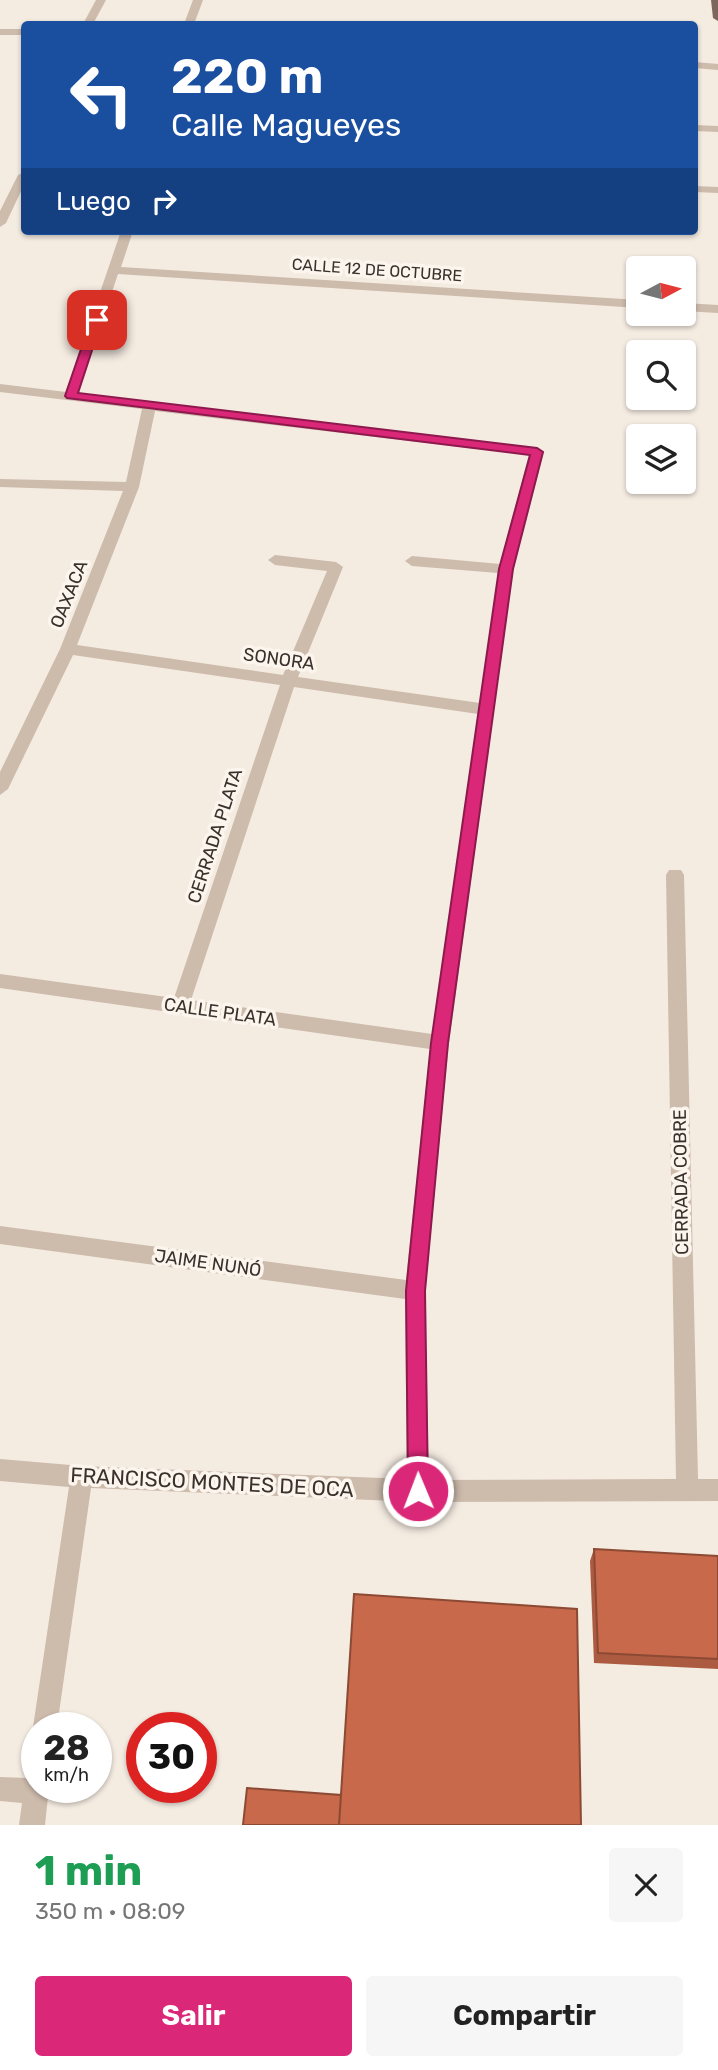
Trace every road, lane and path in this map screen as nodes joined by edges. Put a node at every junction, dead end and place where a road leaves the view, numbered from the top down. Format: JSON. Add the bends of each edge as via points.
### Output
{"nodes":[{"id":1,"x":102,"y":0,"type":"edge"},
{"id":2,"x":198,"y":0,"type":"edge"},
{"id":3,"x":716,"y":0,"type":"edge"},
{"id":4,"x":718,"y":18,"type":"edge"},
{"id":5,"x":90,"y":21,"type":"edge"},
{"id":6,"x":190,"y":21,"type":"edge"},
{"id":7,"x":0,"y":32,"type":"edge"},
{"id":8,"x":21,"y":32,"type":"edge"},
{"id":9,"x":698,"y":65,"type":"edge"},
{"id":10,"x":718,"y":67,"type":"edge"},
{"id":11,"x":698,"y":128,"type":"edge"},
{"id":12,"x":718,"y":129,"type":"edge"},
{"id":13,"x":21,"y":181,"type":"edge"},
{"id":14,"x":698,"y":189,"type":"edge"},
{"id":15,"x":718,"y":190,"type":"edge"},
{"id":16,"x":0,"y":223,"type":"edge"},
{"id":17,"x":126,"y":235,"type":"edge"},
{"id":18,"x":113,"y":270,"type":"junction"},
{"id":19,"x":626,"y":303,"type":"edge"},
{"id":20,"x":696,"y":308,"type":"edge"},
{"id":21,"x":718,"y":309,"type":"edge"},
{"id":22,"x":0,"y":388,"type":"edge"},
{"id":23,"x":71,"y":396,"type":"junction"},
{"id":24,"x":150,"y":405,"type":"junction"},
{"id":25,"x":0,"y":482,"type":"edge"},
{"id":26,"x":132,"y":487,"type":"junction"},
{"id":27,"x":275,"y":560,"type":"dead end"},
{"id":28,"x":412,"y":561,"type":"dead end"},
{"id":29,"x":506,"y":569,"type":"junction"},
{"id":30,"x":68,"y":649,"type":"junction"},
{"id":31,"x":289,"y":680,"type":"junction"},
{"id":32,"x":485,"y":709,"type":"junction"},
{"id":33,"x":0,"y":789,"type":"edge"},
{"id":34,"x":674,"y":875,"type":"dead end"},
{"id":35,"x":0,"y":981,"type":"edge"},
{"id":36,"x":180,"y":1006,"type":"junction"},
{"id":37,"x":439,"y":1043,"type":"junction"},
{"id":38,"x":0,"y":1235,"type":"edge"},
{"id":39,"x":415,"y":1291,"type":"junction"},
{"id":40,"x":0,"y":1470,"type":"edge"},
{"id":41,"x":82,"y":1477,"type":"junction"},
{"id":42,"x":687,"y":1489,"type":"junction"},
{"id":43,"x":718,"y":1490,"type":"edge"},
{"id":44,"x":418,"y":1491,"type":"junction"},
{"id":45,"x":47,"y":1712,"type":"edge"},
{"id":46,"x":21,"y":1787,"type":"edge"},
{"id":47,"x":0,"y":1788,"type":"edge"},
{"id":48,"x":34,"y":1803,"type":"edge"},
{"id":49,"x":32,"y":1825,"type":"edge"}],
"edges":[{"from":1,"to":5,"type":"street"},
{"from":2,"to":6,"type":"street"},
{"from":3,"to":4,"type":"main road"},
{"from":7,"to":8,"type":"street"},
{"from":9,"to":10,"type":"street"},
{"from":11,"to":12,"type":"street"},
{"from":13,"to":16,"type":"street"},
{"from":14,"to":15,"type":"street"},
{"from":17,"to":18,"type":"street"},
{"from":18,"to":19,"type":"street","name":"CALLE 12 DE OCTUBRE"},
{"from":18,"to":23,"type":"street"},
{"from":20,"to":21,"type":"street"},
{"from":22,"to":23,"type":"street"},
{"from":23,"to":24,"type":"street"},
{"from":24,"to":26,"type":"street","name":"OAXACA"},
{"from":24,"to":29,"type":"street","via":[[537,452]]},
{"from":25,"to":26,"type":"street"},
{"from":26,"to":30,"type":"street","name":"OAXACA"},
{"from":27,"to":31,"type":"street","name":"CERRADA PLATA","via":[[336,567]]},
{"from":28,"to":29,"type":"street"},
{"from":29,"to":32,"type":"street"},
{"from":30,"to":31,"type":"street","name":"SONORA"},
{"from":30,"to":33,"type":"street","name":"OAXACA"},
{"from":31,"to":32,"type":"street","name":"SONORA"},
{"from":31,"to":36,"type":"street","name":"CERRADA PLATA"},
{"from":32,"to":37,"type":"street"},
{"from":34,"to":42,"type":"street","name":"CERRADA COBRE"},
{"from":35,"to":36,"type":"street","name":"CALLE PLATA"},
{"from":36,"to":37,"type":"street","name":"CALLE PLATA"},
{"from":37,"to":39,"type":"street"},
{"from":38,"to":39,"type":"street","name":"JAIME NUNÓ"},
{"from":39,"to":44,"type":"street"},
{"from":40,"to":41,"type":"street","name":"FRANCISCO MONTES DE OCA"},
{"from":41,"to":44,"type":"street","name":"FRANCISCO MONTES DE OCA"},
{"from":41,"to":45,"type":"street"},
{"from":42,"to":43,"type":"street","name":"FRANCISCO MONTES DE OCA"},
{"from":42,"to":44,"type":"street","name":"FRANCISCO MONTES DE OCA"},
{"from":46,"to":47,"type":"street"},
{"from":48,"to":49,"type":"street"}]}
